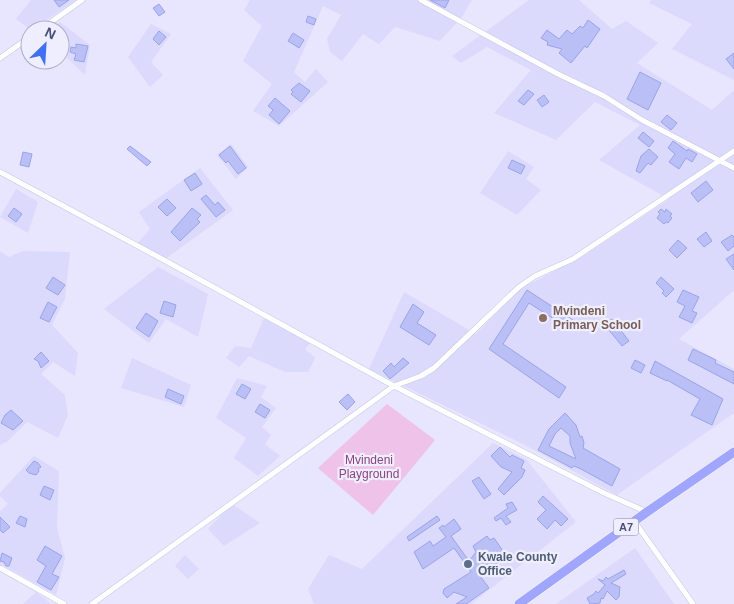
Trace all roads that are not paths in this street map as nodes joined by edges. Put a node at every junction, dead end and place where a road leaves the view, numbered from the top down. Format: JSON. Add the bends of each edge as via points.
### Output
{"nodes":[{"id":1,"x":82,"y":0,"type":"edge"},
{"id":2,"x":421,"y":0,"type":"edge"},
{"id":3,"x":54,"y":20,"type":"edge"},
{"id":4,"x":20,"y":44,"type":"edge"},
{"id":5,"x":0,"y":58,"type":"edge"},
{"id":6,"x":734,"y":151,"type":"edge"},
{"id":7,"x":720,"y":161,"type":"junction"},
{"id":8,"x":734,"y":168,"type":"edge"},
{"id":9,"x":0,"y":172,"type":"edge"},
{"id":10,"x":394,"y":386,"type":"junction"},
{"id":11,"x":734,"y":452,"type":"edge"},
{"id":12,"x":647,"y":512,"type":"junction"},
{"id":13,"x":634,"y":521,"type":"junction"},
{"id":14,"x":0,"y":568,"type":"edge"},
{"id":15,"x":64,"y":604,"type":"edge"},
{"id":16,"x":92,"y":604,"type":"edge"},
{"id":17,"x":519,"y":604,"type":"edge"},
{"id":18,"x":693,"y":604,"type":"edge"}],
"edges":[{"from":1,"to":3,"type":"street"},
{"from":2,"to":7,"type":"street"},
{"from":4,"to":5,"type":"street"},
{"from":6,"to":7,"type":"street"},
{"from":7,"to":8,"type":"street"},
{"from":7,"to":10,"type":"street","via":[[573,259],[519,287],[434,368]]},
{"from":9,"to":10,"type":"street"},
{"from":10,"to":12,"type":"street"},
{"from":10,"to":16,"type":"street"},
{"from":11,"to":12,"type":"highway","number":"A7"},
{"from":12,"to":13,"type":"highway","number":"A7"},
{"from":13,"to":17,"type":"highway","number":"A7"},
{"from":13,"to":18,"type":"street"},
{"from":14,"to":15,"type":"street"}]}
